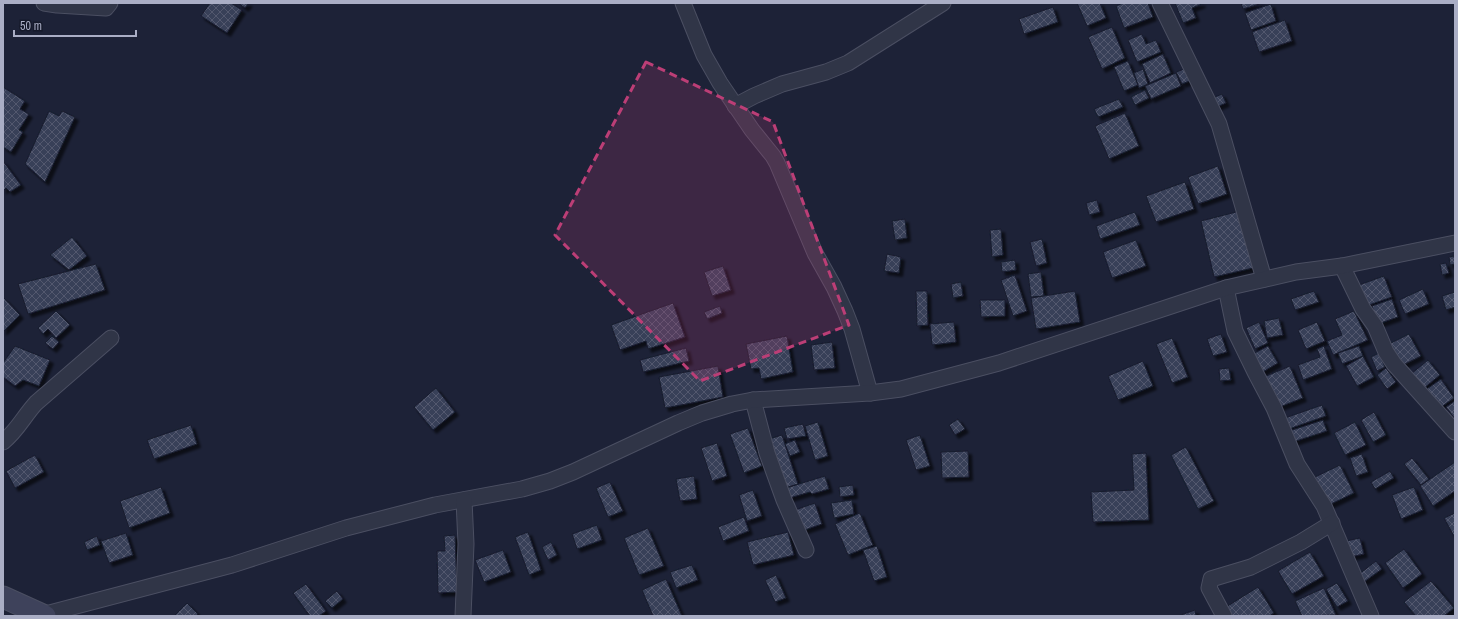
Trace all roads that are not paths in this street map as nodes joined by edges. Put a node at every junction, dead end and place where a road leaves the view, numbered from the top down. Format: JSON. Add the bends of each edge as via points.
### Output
{"nodes":[{"id":1,"x":44,"y":3,"type":"edge"},
{"id":2,"x":110,"y":3,"type":"edge"},
{"id":3,"x":683,"y":3,"type":"edge"},
{"id":4,"x":943,"y":3,"type":"edge"},
{"id":5,"x":1160,"y":3,"type":"edge"},
{"id":6,"x":735,"y":106,"type":"junction"},
{"id":7,"x":1455,"y":243,"type":"edge"},
{"id":8,"x":1342,"y":266,"type":"junction"},
{"id":9,"x":1264,"y":279,"type":"junction"},
{"id":10,"x":1226,"y":288,"type":"junction"},
{"id":11,"x":111,"y":338,"type":"dead end"},
{"id":12,"x":870,"y":393,"type":"junction"},
{"id":13,"x":753,"y":400,"type":"junction"},
{"id":14,"x":1455,"y":432,"type":"edge"},
{"id":15,"x":3,"y":442,"type":"edge"},
{"id":16,"x":464,"y":500,"type":"junction"},
{"id":17,"x":1332,"y":523,"type":"junction"},
{"id":18,"x":806,"y":550,"type":"dead end"},
{"id":19,"x":3,"y":597,"type":"edge"},
{"id":20,"x":44,"y":615,"type":"edge"},
{"id":21,"x":462,"y":616,"type":"edge"},
{"id":22,"x":1224,"y":616,"type":"edge"},
{"id":23,"x":1371,"y":616,"type":"edge"}],
"edges":[{"from":1,"to":2,"type":"street","via":[[106,8]]},
{"from":3,"to":6,"type":"street","via":[[704,55]]},
{"from":4,"to":6,"type":"street","via":[[848,63],[782,84]]},
{"from":5,"to":9,"type":"street","via":[[1219,124]]},
{"from":6,"to":12,"type":"street","via":[[773,156],[779,168],[815,253],[845,311]]},
{"from":7,"to":8,"type":"street"},
{"from":8,"to":9,"type":"street"},
{"from":8,"to":14,"type":"street","via":[[1394,364]]},
{"from":9,"to":10,"type":"street"},
{"from":10,"to":12,"type":"street","via":[[999,363],[901,389]]},
{"from":10,"to":17,"type":"street","via":[[1236,331],[1274,408],[1297,464],[1317,493]]},
{"from":11,"to":15,"type":"street","via":[[36,403],[14,433]]},
{"from":12,"to":13,"type":"street"},
{"from":13,"to":16,"type":"street","via":[[702,413],[550,481]]},
{"from":13,"to":18,"type":"street","via":[[784,500]]},
{"from":16,"to":20,"type":"street","via":[[346,528],[232,565]]},
{"from":16,"to":21,"type":"street","via":[[466,544]]},
{"from":17,"to":22,"type":"street","via":[[1251,567],[1211,579],[1209,588]]},
{"from":17,"to":23,"type":"street"},
{"from":19,"to":20,"type":"street"}]}
